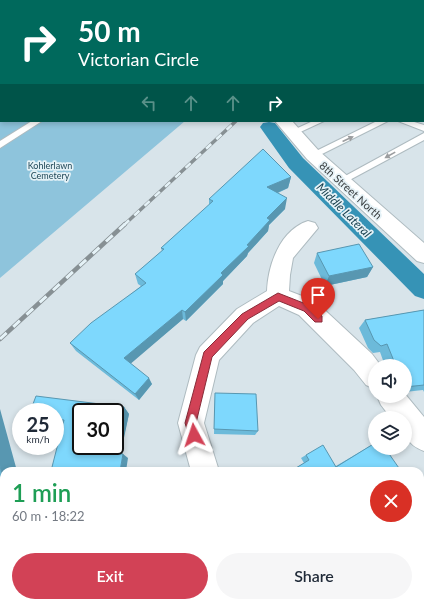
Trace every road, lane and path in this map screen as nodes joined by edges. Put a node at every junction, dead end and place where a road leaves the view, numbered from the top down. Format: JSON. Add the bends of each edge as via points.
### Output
{"nodes":[{"id":1,"x":36,"y":122,"type":"edge"},
{"id":2,"x":315,"y":122,"type":"edge"},
{"id":3,"x":382,"y":122,"type":"edge"},
{"id":4,"x":405,"y":122,"type":"edge"},
{"id":5,"x":288,"y":127,"type":"edge"},
{"id":6,"x":424,"y":128,"type":"edge"},
{"id":7,"x":424,"y":136,"type":"edge"},
{"id":8,"x":0,"y":145,"type":"edge"},
{"id":9,"x":313,"y":155,"type":"junction"},
{"id":10,"x":341,"y":181,"type":"junction"},
{"id":11,"x":308,"y":228,"type":"dead end"},
{"id":12,"x":424,"y":255,"type":"edge"},
{"id":13,"x":278,"y":296,"type":"junction"},
{"id":14,"x":368,"y":368,"type":"edge"},
{"id":15,"x":396,"y":403,"type":"edge"},
{"id":16,"x":424,"y":438,"type":"edge"},
{"id":17,"x":204,"y":467,"type":"edge"}],
"edges":[{"from":1,"to":8,"type":"lane"},
{"from":2,"to":5,"type":"lane"},
{"from":9,"to":3,"type":"lane","one_way":true},
{"from":4,"to":6,"type":"lane"},
{"from":5,"to":9,"type":"street","name":"8th Street North"},
{"from":7,"to":10,"type":"lane","one_way":true},
{"from":9,"to":10,"type":"street","name":"8th Street North"},
{"from":10,"to":12,"type":"street","name":"8th Street North"},
{"from":11,"to":13,"type":"street","via":[[293,240],[284,255],[278,277]]},
{"from":13,"to":14,"type":"street","via":[[307,308]]},
{"from":13,"to":17,"type":"street","via":[[245,316],[208,355],[191,423]]},
{"from":15,"to":16,"type":"street"}]}
